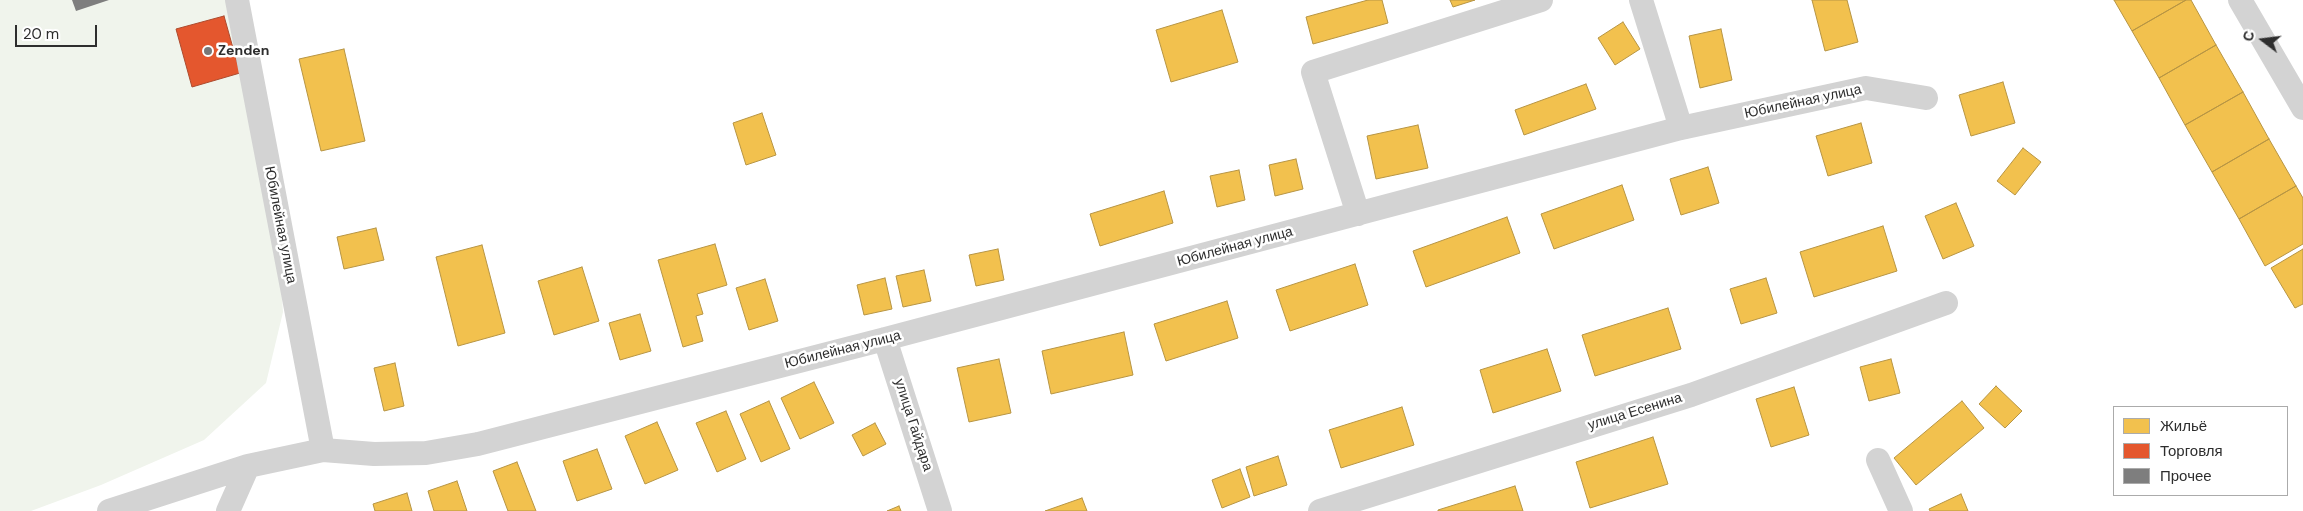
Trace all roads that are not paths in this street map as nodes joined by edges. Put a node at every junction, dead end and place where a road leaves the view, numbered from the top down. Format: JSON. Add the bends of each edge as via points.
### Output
{"nodes":[{"id":1,"x":237,"y":0,"type":"edge"},
{"id":2,"x":1541,"y":0,"type":"edge"},
{"id":3,"x":1642,"y":0,"type":"edge"},
{"id":4,"x":2240,"y":0,"type":"edge"},
{"id":5,"x":1926,"y":98,"type":"dead end"},
{"id":6,"x":2303,"y":108,"type":"edge"},
{"id":7,"x":1681,"y":128,"type":"junction"},
{"id":8,"x":1358,"y":214,"type":"junction"},
{"id":9,"x":1946,"y":303,"type":"dead end"},
{"id":10,"x":885,"y":340,"type":"junction"},
{"id":11,"x":323,"y":450,"type":"junction"},
{"id":12,"x":1878,"y":460,"type":"dead end"},
{"id":13,"x":248,"y":466,"type":"junction"},
{"id":14,"x":109,"y":511,"type":"edge"},
{"id":15,"x":228,"y":511,"type":"edge"},
{"id":16,"x":940,"y":511,"type":"edge"},
{"id":17,"x":1320,"y":511,"type":"edge"},
{"id":18,"x":1901,"y":511,"type":"edge"}],
"edges":[{"from":1,"to":11,"type":"street","name":"Юбилейная улица"},
{"from":2,"to":8,"type":"street","via":[[1314,72]]},
{"from":3,"to":7,"type":"street"},
{"from":4,"to":6,"type":"street"},
{"from":5,"to":7,"type":"street","name":"Юбилейная улица","via":[[1866,88]]},
{"from":7,"to":8,"type":"street","name":"Юбилейная улица"},
{"from":8,"to":10,"type":"street","name":"Юбилейная улица"},
{"from":9,"to":17,"type":"street","name":"улица Есенина","via":[[1691,394]]},
{"from":10,"to":11,"type":"street","name":"Юбилейная улица","via":[[478,444],[426,453],[374,454]]},
{"from":10,"to":16,"type":"street","name":"улица Гайдара"},
{"from":11,"to":13,"type":"street","name":"Юбилейная улица"},
{"from":12,"to":18,"type":"street"},
{"from":13,"to":14,"type":"street","name":"Юбилейная улица"},
{"from":13,"to":15,"type":"street"}]}
